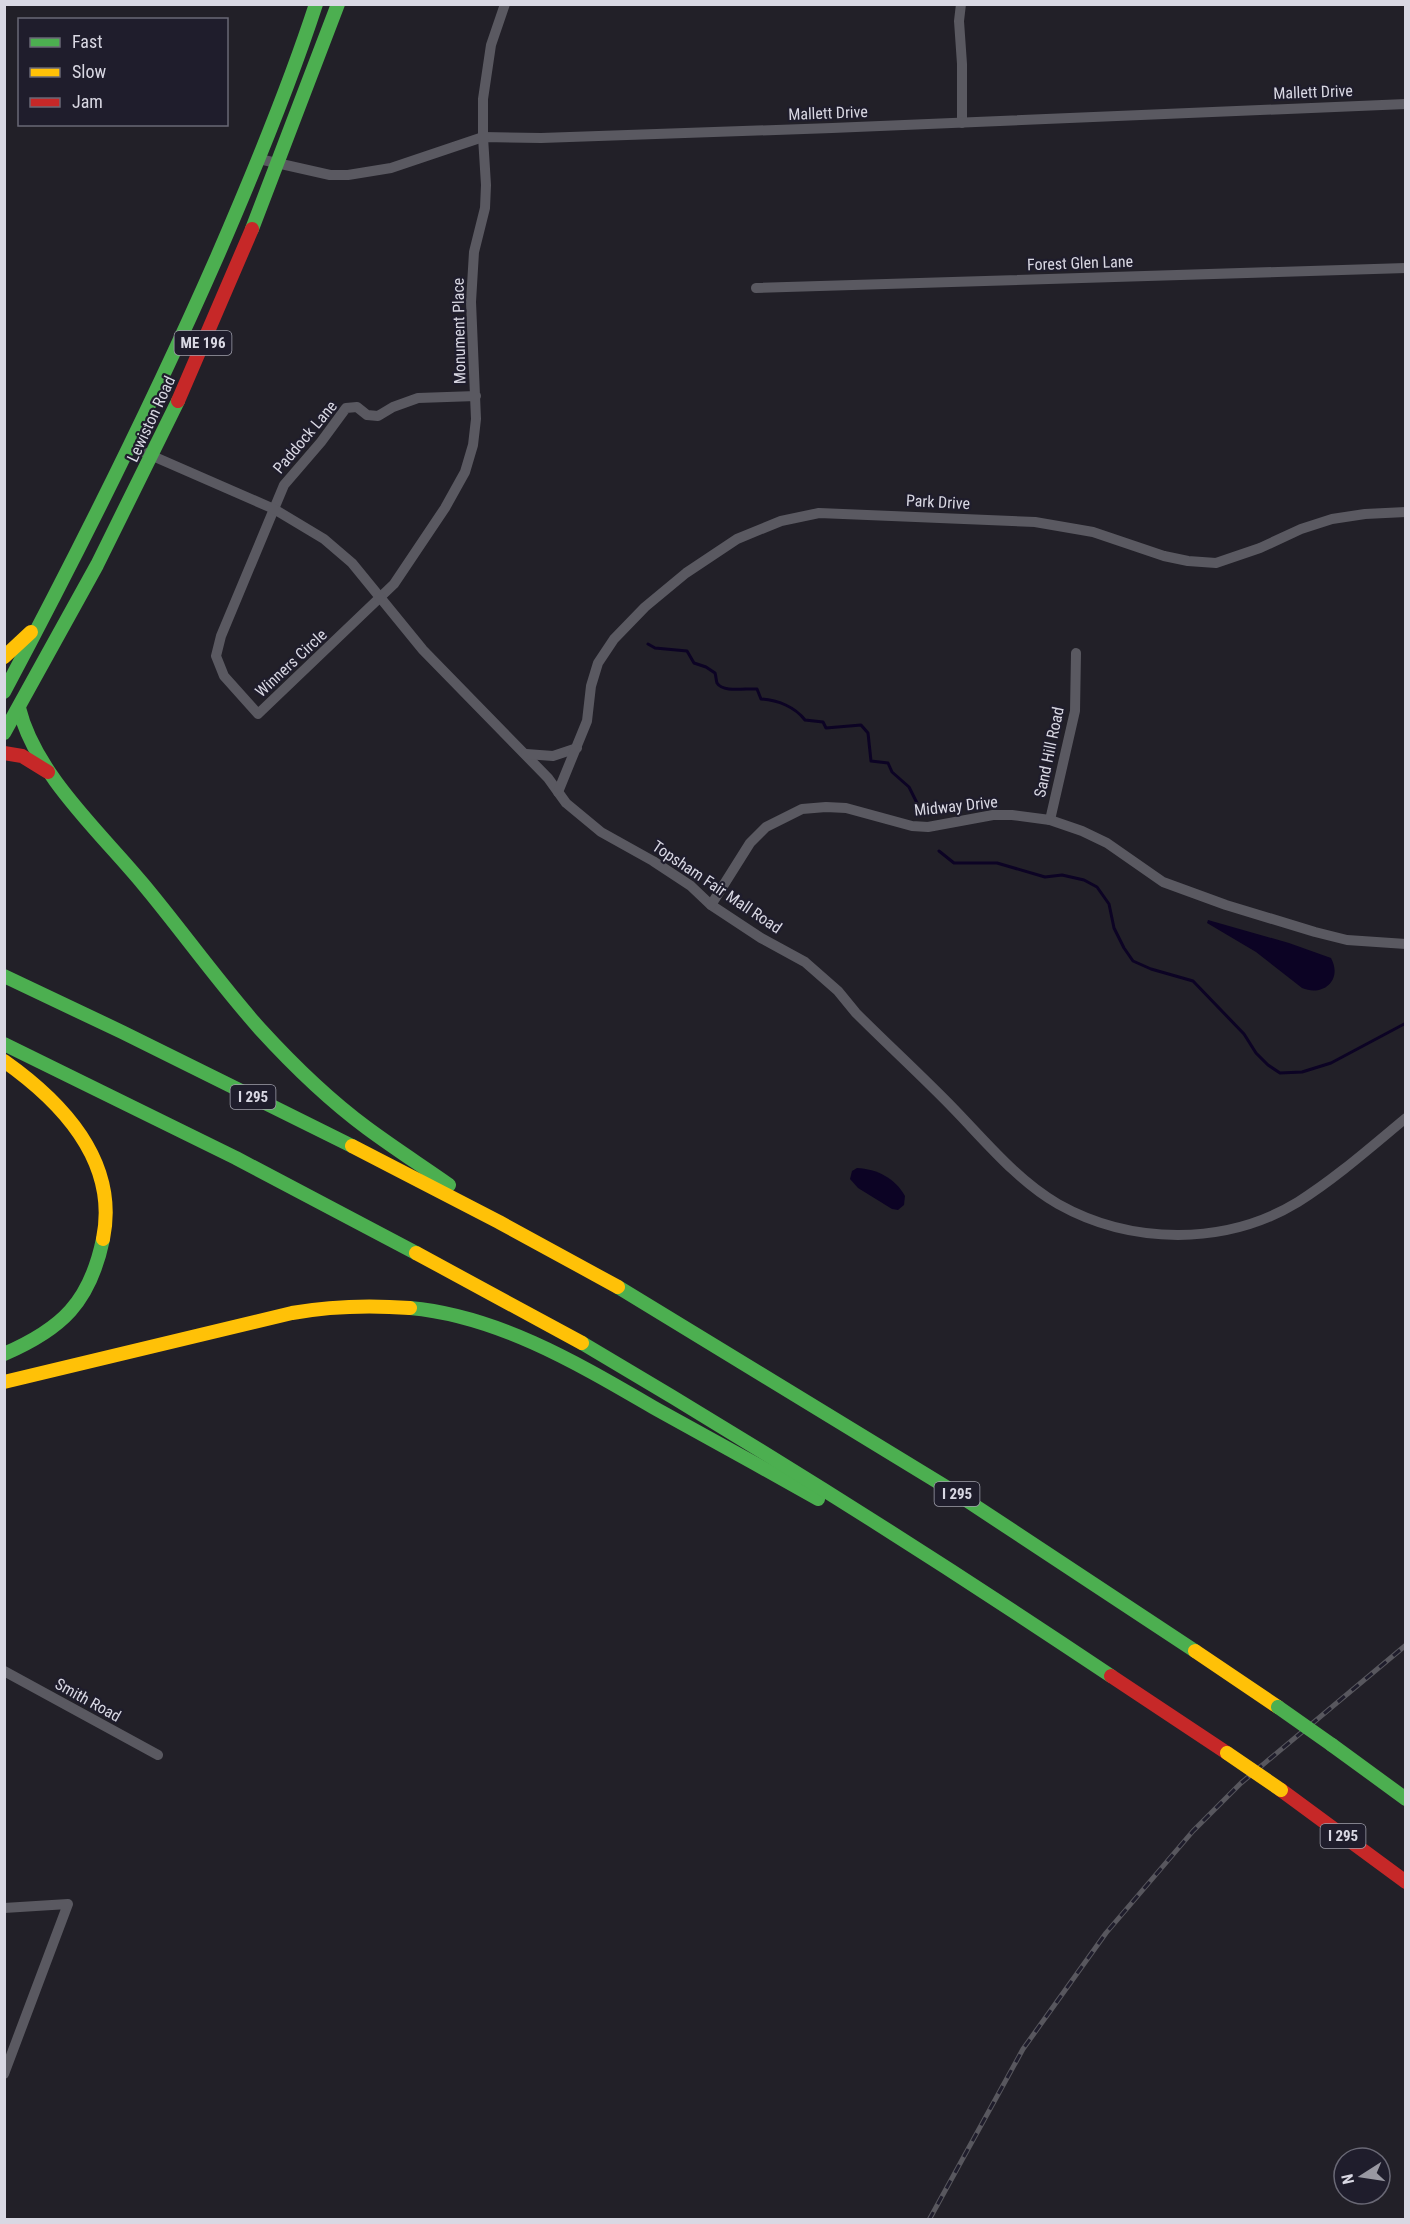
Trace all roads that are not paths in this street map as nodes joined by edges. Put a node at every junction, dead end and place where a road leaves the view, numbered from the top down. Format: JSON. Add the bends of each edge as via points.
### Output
{"nodes":[{"id":1,"x":316,"y":4,"type":"edge"},
{"id":2,"x":338,"y":4,"type":"edge"},
{"id":3,"x":505,"y":4,"type":"edge"},
{"id":4,"x":962,"y":4,"type":"edge"},
{"id":5,"x":1406,"y":104,"type":"edge"},
{"id":6,"x":962,"y":123,"type":"junction"},
{"id":7,"x":483,"y":137,"type":"junction"},
{"id":8,"x":259,"y":159,"type":"junction"},
{"id":9,"x":278,"y":163,"type":"junction"},
{"id":10,"x":1406,"y":268,"type":"edge"},
{"id":11,"x":756,"y":288,"type":"dead end"},
{"id":12,"x":476,"y":396,"type":"junction"},
{"id":13,"x":132,"y":447,"type":"junction"},
{"id":14,"x":152,"y":456,"type":"junction"},
{"id":15,"x":274,"y":509,"type":"junction"},
{"id":16,"x":1406,"y":512,"type":"edge"},
{"id":17,"x":380,"y":599,"type":"junction"},
{"id":18,"x":43,"y":621,"type":"junction"},
{"id":19,"x":1076,"y":653,"type":"dead end"},
{"id":20,"x":4,"y":657,"type":"edge"},
{"id":21,"x":4,"y":692,"type":"edge"},
{"id":22,"x":19,"y":708,"type":"junction"},
{"id":23,"x":4,"y":733,"type":"edge"},
{"id":24,"x":577,"y":748,"type":"junction"},
{"id":25,"x":4,"y":753,"type":"edge"},
{"id":26,"x":526,"y":754,"type":"junction"},
{"id":27,"x":52,"y":775,"type":"junction"},
{"id":28,"x":558,"y":792,"type":"junction"},
{"id":29,"x":1050,"y":820,"type":"junction"},
{"id":30,"x":711,"y":905,"type":"junction"},
{"id":31,"x":1406,"y":944,"type":"edge"},
{"id":32,"x":4,"y":976,"type":"edge"},
{"id":33,"x":4,"y":1044,"type":"edge"},
{"id":34,"x":4,"y":1061,"type":"edge"},
{"id":35,"x":1406,"y":1118,"type":"edge"},
{"id":36,"x":499,"y":1222,"type":"junction"},
{"id":37,"x":4,"y":1354,"type":"edge"},
{"id":38,"x":4,"y":1382,"type":"edge"},
{"id":39,"x":882,"y":1526,"type":"junction"},
{"id":40,"x":4,"y":1671,"type":"edge"},
{"id":41,"x":158,"y":1755,"type":"dead end"},
{"id":42,"x":1406,"y":1799,"type":"edge"},
{"id":43,"x":1406,"y":1882,"type":"edge"},
{"id":44,"x":4,"y":1908,"type":"edge"},
{"id":45,"x":4,"y":2074,"type":"edge"}],
"edges":[{"from":1,"to":8,"type":"highway","name":"Lewiston Road","number":"ME 196"},
{"from":2,"to":9,"type":"highway","name":"Lewiston Road","number":"ME 196"},
{"from":3,"to":7,"type":"street","name":"Monument Place","via":[[487,66]]},
{"from":4,"to":6,"type":"street"},
{"from":5,"to":6,"type":"street","name":"Mallett Drive"},
{"from":6,"to":7,"type":"street","name":"Mallett Drive"},
{"from":7,"to":9,"type":"street","name":"Mallett Drive","via":[[401,165],[364,173],[330,175]]},
{"from":7,"to":12,"type":"street","name":"Monument Place","via":[[485,208],[472,276]]},
{"from":8,"to":9,"type":"street","name":"Mallett Drive"},
{"from":8,"to":13,"type":"highway","name":"Lewiston Road","number":"ME 196"},
{"from":9,"to":14,"type":"highway","name":"Lewiston Road","number":"ME 196"},
{"from":10,"to":11,"type":"street","name":"Forest Glen Lane"},
{"from":12,"to":15,"type":"street","name":"Paddock Lane","via":[[418,398],[378,416],[367,415],[357,407],[346,408],[287,479]]},
{"from":12,"to":17,"type":"street","name":"Monument Place","via":[[476,419],[465,472],[394,584]]},
{"from":13,"to":14,"type":"street","name":"Topsham Fair Mall Road"},
{"from":13,"to":18,"type":"highway","name":"Lewiston Road","number":"ME 196"},
{"from":14,"to":15,"type":"street","name":"Topsham Fair Mall Road"},
{"from":14,"to":22,"type":"highway","name":"Lewiston Road","number":"ME 196","via":[[76,607]]},
{"from":15,"to":17,"type":"street","name":"Topsham Fair Mall Road","via":[[343,554]]},
{"from":15,"to":17,"type":"street","name":"Winners Circle","via":[[216,656],[224,676],[258,714]]},
{"from":16,"to":24,"type":"street","name":"Park Drive","via":[[1332,519],[1216,562],[1180,560],[1093,532],[1035,522],[819,513],[781,521],[737,539],[686,573],[614,639],[598,663],[587,721]]},
{"from":17,"to":26,"type":"street","name":"Topsham Fair Mall Road","via":[[423,650]]},
{"from":18,"to":20,"type":"highway"},
{"from":18,"to":21,"type":"highway","name":"Lewiston Road","number":"ME 196"},
{"from":19,"to":29,"type":"street","name":"Sand Hill Road","via":[[1075,711]]},
{"from":22,"to":23,"type":"highway","name":"Lewiston Road","number":"ME 196"},
{"from":22,"to":27,"type":"highway","via":[[24,728]]},
{"from":24,"to":26,"type":"street","via":[[554,756]]},
{"from":24,"to":28,"type":"street","name":"Park Drive"},
{"from":25,"to":27,"type":"highway","via":[[22,756]]},
{"from":26,"to":28,"type":"street","name":"Topsham Fair Mall Road"},
{"from":27,"to":36,"type":"highway","via":[[219,981],[287,1057],[365,1127],[473,1199]]},
{"from":28,"to":30,"type":"street","name":"Topsham Fair Mall Road","via":[[601,832],[663,867]]},
{"from":29,"to":30,"type":"street","name":"Midway Drive","via":[[993,815],[928,827],[846,808],[802,809],[766,827],[750,843]]},
{"from":29,"to":31,"type":"street","name":"Midway Drive","via":[[1107,843],[1162,882],[1194,895],[1347,940]]},
{"from":30,"to":35,"type":"street","name":"Topsham Fair Mall Road","via":[[805,962],[1016,1172],[1058,1203],[1099,1222],[1135,1232],[1184,1235],[1230,1228],[1266,1217],[1327,1181]]},
{"from":32,"to":36,"type":"highway","number":"I 295"},
{"from":33,"to":39,"type":"highway","number":"I 295","via":[[236,1158],[561,1330]]},
{"from":34,"to":37,"type":"highway","via":[[54,1101],[74,1124],[102,1181],[106,1216],[101,1256],[84,1294],[59,1322]]},
{"from":36,"to":42,"type":"highway","number":"I 295","bridge":true,"via":[[628,1293],[878,1444],[1076,1570]]},
{"from":38,"to":39,"type":"highway","via":[[300,1311],[374,1305],[429,1310],[492,1326],[538,1344],[866,1527]]},
{"from":39,"to":43,"type":"highway","number":"I 295","bridge":true,"via":[[1227,1753]]},
{"from":40,"to":41,"type":"street","name":"Smith Road"},
{"from":44,"to":45,"type":"street","via":[[68,1905]]}]}
